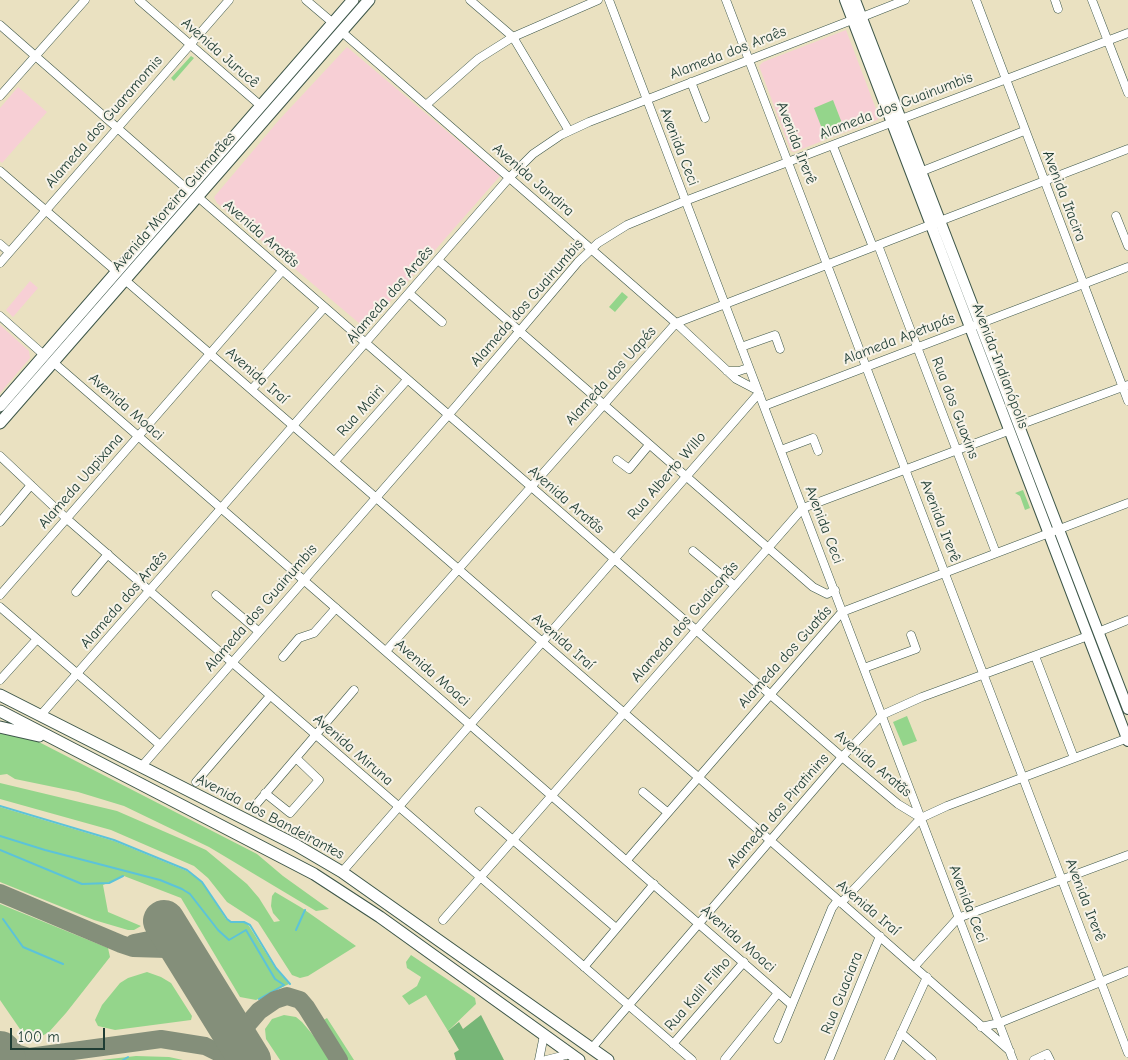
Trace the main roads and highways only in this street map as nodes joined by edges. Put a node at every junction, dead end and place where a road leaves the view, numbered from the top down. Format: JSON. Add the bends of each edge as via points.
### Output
{"nodes":[{"id":1,"x":353,"y":0,"type":"edge"},
{"id":2,"x":369,"y":0,"type":"edge"},
{"id":3,"x":845,"y":0,"type":"edge"},
{"id":4,"x":855,"y":0,"type":"edge"},
{"id":5,"x":857,"y":18,"type":"junction"},
{"id":6,"x":896,"y":121,"type":"junction"},
{"id":7,"x":935,"y":223,"type":"junction"},
{"id":8,"x":121,"y":276,"type":"junction"},
{"id":9,"x":49,"y":359,"type":"junction"},
{"id":10,"x":0,"y":406,"type":"edge"},
{"id":11,"x":0,"y":423,"type":"edge"},
{"id":12,"x":0,"y":695,"type":"edge"},
{"id":13,"x":1128,"y":709,"type":"edge"},
{"id":14,"x":0,"y":711,"type":"edge"},
{"id":15,"x":0,"y":727,"type":"edge"},
{"id":16,"x":51,"y":738,"type":"junction"},
{"id":17,"x":1128,"y":739,"type":"edge"},
{"id":18,"x":575,"y":1057,"type":"edge"},
{"id":19,"x":608,"y":1060,"type":"edge"}],
"edges":[{"from":1,"to":8,"type":"highway","name":"Avenida Moreira Guimarães","via":[[188,190]]},
{"from":2,"to":8,"type":"highway","name":"Avenida Moreira Guimarães","via":[[198,198]]},
{"from":3,"to":5,"type":"main road","name":"Avenida Indianópolis"},
{"from":4,"to":5,"type":"main road","name":"Avenida Indianópolis"},
{"from":5,"to":6,"type":"main road","name":"Avenida Indianópolis"},
{"from":6,"to":7,"type":"main road","name":"Avenida Indianópolis"},
{"from":6,"to":7,"type":"main road","name":"Avenida Indianópolis","via":[[920,172]]},
{"from":7,"to":13,"type":"main road","name":"Avenida Indianópolis","via":[[981,323]]},
{"from":7,"to":17,"type":"main road","name":"Avenida Indianópolis","via":[[1008,431]]},
{"from":8,"to":9,"type":"highway","name":"Avenida Moreira Guimarães"},
{"from":9,"to":10,"type":"highway","name":"Avenida Moreira Guimarães"},
{"from":9,"to":11,"type":"highway","name":"Avenida Moreira Guimarães"},
{"from":12,"to":19,"type":"highway","name":"Avenida dos Bandeirantes","via":[[296,845],[342,872]]},
{"from":14,"to":16,"type":"highway","name":"Avenida dos Bandeirantes"},
{"from":15,"to":16,"type":"highway"},
{"from":16,"to":18,"type":"highway","name":"Avenida dos Bandeirantes","via":[[314,874]]}]}
